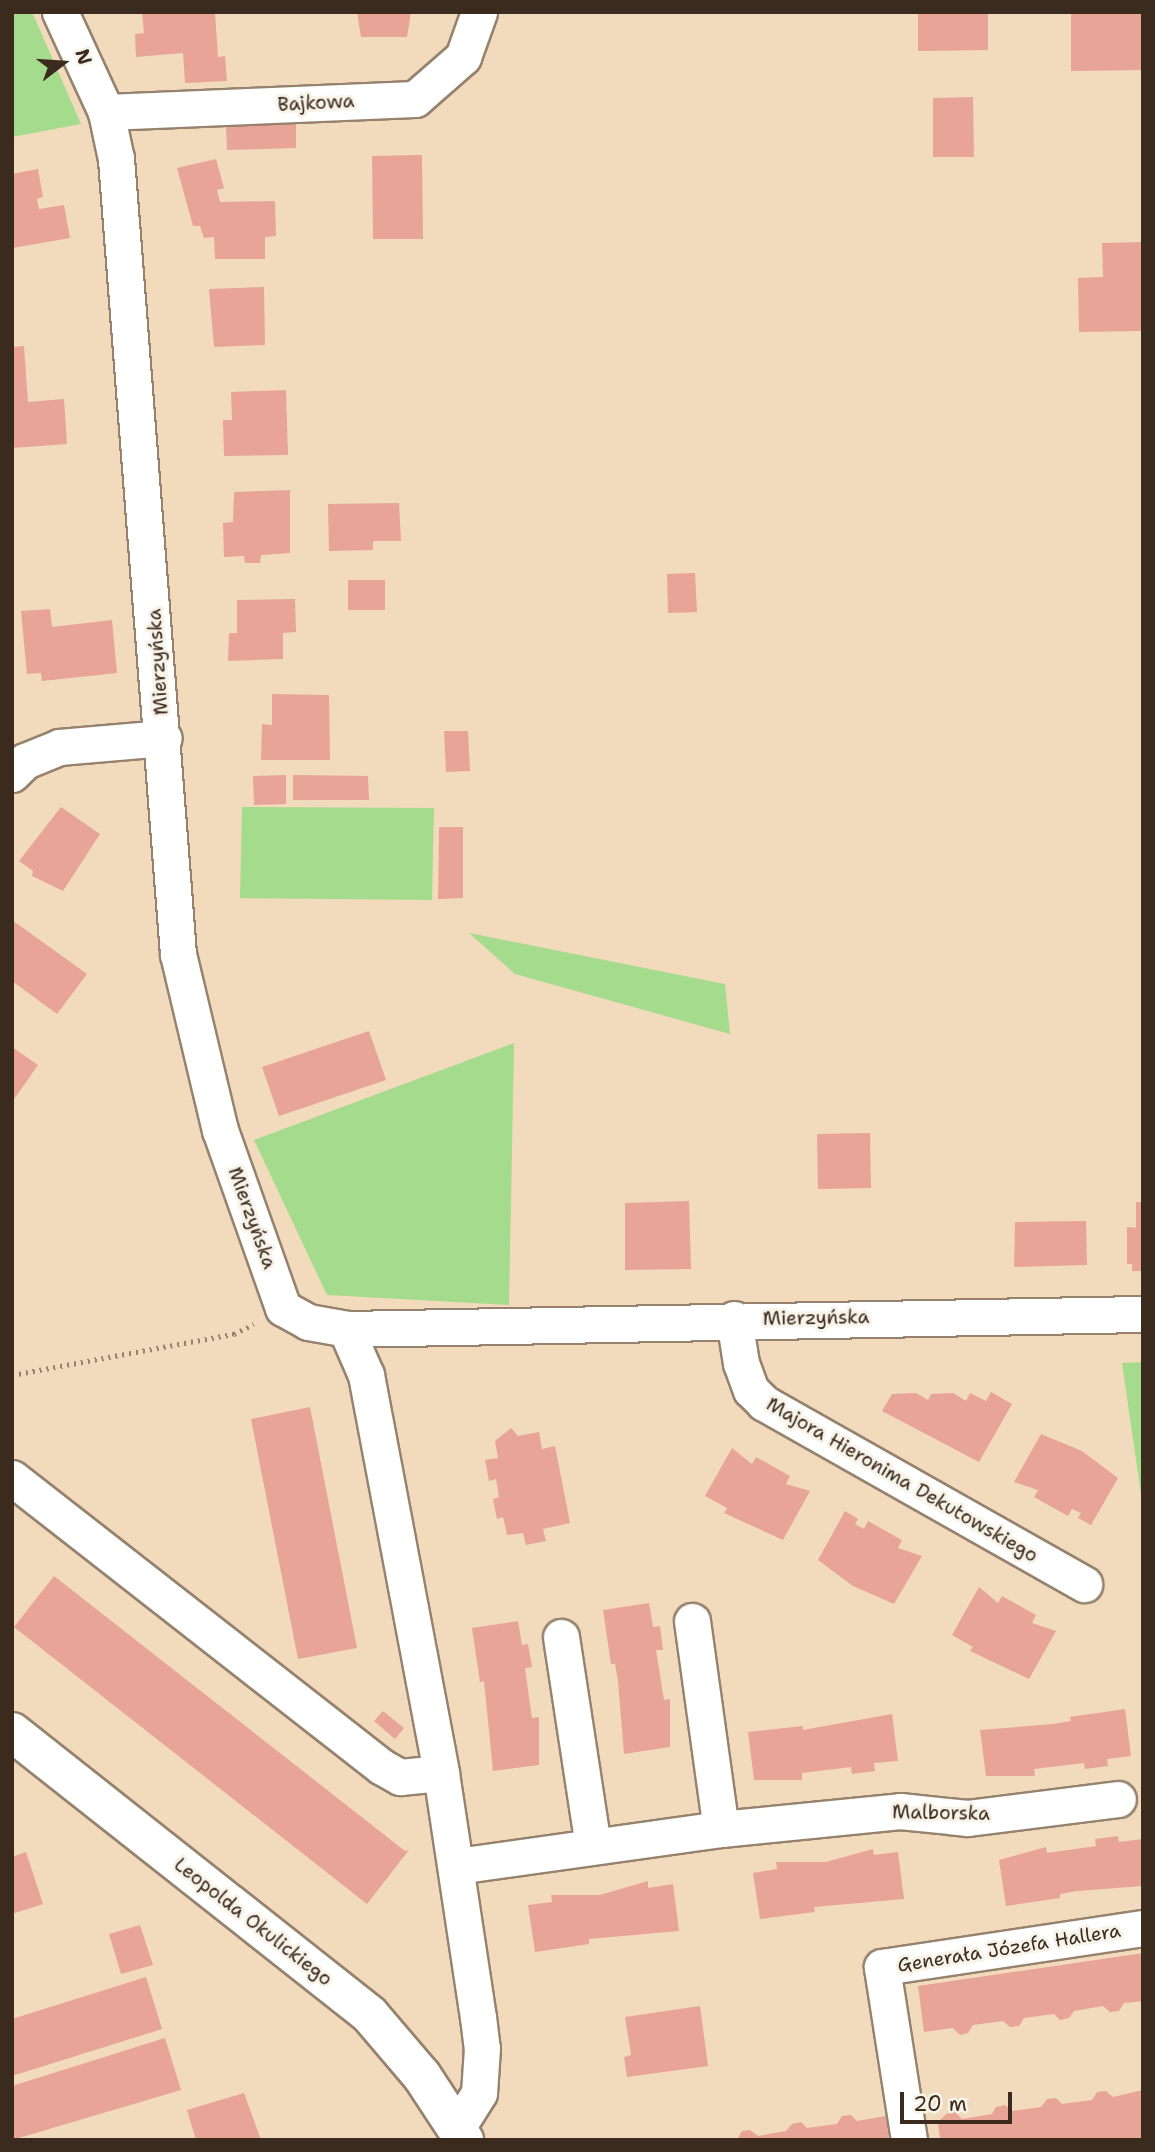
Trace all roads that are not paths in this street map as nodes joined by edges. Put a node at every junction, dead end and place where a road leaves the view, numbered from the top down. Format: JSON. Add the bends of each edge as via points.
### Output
{"nodes":[{"id":1,"x":60,"y":12,"type":"edge"},
{"id":2,"x":479,"y":12,"type":"edge"},
{"id":3,"x":106,"y":112,"type":"junction"},
{"id":4,"x":164,"y":738,"type":"junction"},
{"id":5,"x":12,"y":774,"type":"edge"},
{"id":6,"x":1143,"y":1314,"type":"edge"},
{"id":7,"x":734,"y":1319,"type":"junction"},
{"id":8,"x":346,"y":1329,"type":"junction"},
{"id":9,"x":12,"y":1478,"type":"edge"},
{"id":10,"x":1084,"y":1584,"type":"dead end"},
{"id":11,"x":692,"y":1621,"type":"dead end"},
{"id":12,"x":561,"y":1637,"type":"dead end"},
{"id":13,"x":12,"y":1732,"type":"edge"},
{"id":14,"x":441,"y":1773,"type":"junction"},
{"id":15,"x":1118,"y":1800,"type":"dead end"},
{"id":16,"x":721,"y":1829,"type":"junction"},
{"id":17,"x":593,"y":1845,"type":"junction"},
{"id":18,"x":457,"y":1866,"type":"junction"},
{"id":19,"x":1143,"y":1928,"type":"edge"},
{"id":20,"x":461,"y":2134,"type":"edge"},
{"id":21,"x":909,"y":2140,"type":"edge"}],
"edges":[{"from":1,"to":3,"type":"street","name":"Mierzyńska"},
{"from":2,"to":3,"type":"street","name":"Bajkowa","via":[[463,57],[415,99]]},
{"from":3,"to":4,"type":"street","name":"Mierzyńska","via":[[127,251]]},
{"from":4,"to":5,"type":"street","via":[[59,747],[25,761]]},
{"from":4,"to":8,"type":"street","name":"Mierzyńska","via":[[178,954],[220,1130],[284,1308],[308,1322]]},
{"from":6,"to":7,"type":"street","name":"Mierzyńska"},
{"from":7,"to":8,"type":"street","name":"Mierzyńska"},
{"from":7,"to":10,"type":"street","name":"Majora Hieronima Dekutowskiego","via":[[741,1363],[751,1390],[764,1403]]},
{"from":8,"to":14,"type":"street","via":[[366,1375]]},
{"from":9,"to":14,"type":"street","via":[[382,1767],[400,1777]]},
{"from":11,"to":16,"type":"street"},
{"from":12,"to":17,"type":"street"},
{"from":13,"to":20,"type":"street","name":"Leopolda Okulickiego","via":[[370,2015],[417,2069]]},
{"from":14,"to":18,"type":"street"},
{"from":15,"to":16,"type":"street","name":"Malborska","via":[[968,1818],[900,1811]]},
{"from":16,"to":17,"type":"street","name":"Malborska"},
{"from":17,"to":18,"type":"street","name":"Malborska"},
{"from":18,"to":20,"type":"street","via":[[482,2048],[479,2093]]},
{"from":19,"to":21,"type":"street","name":"Generała Józefa Hallera","via":[[882,1967]]}]}
